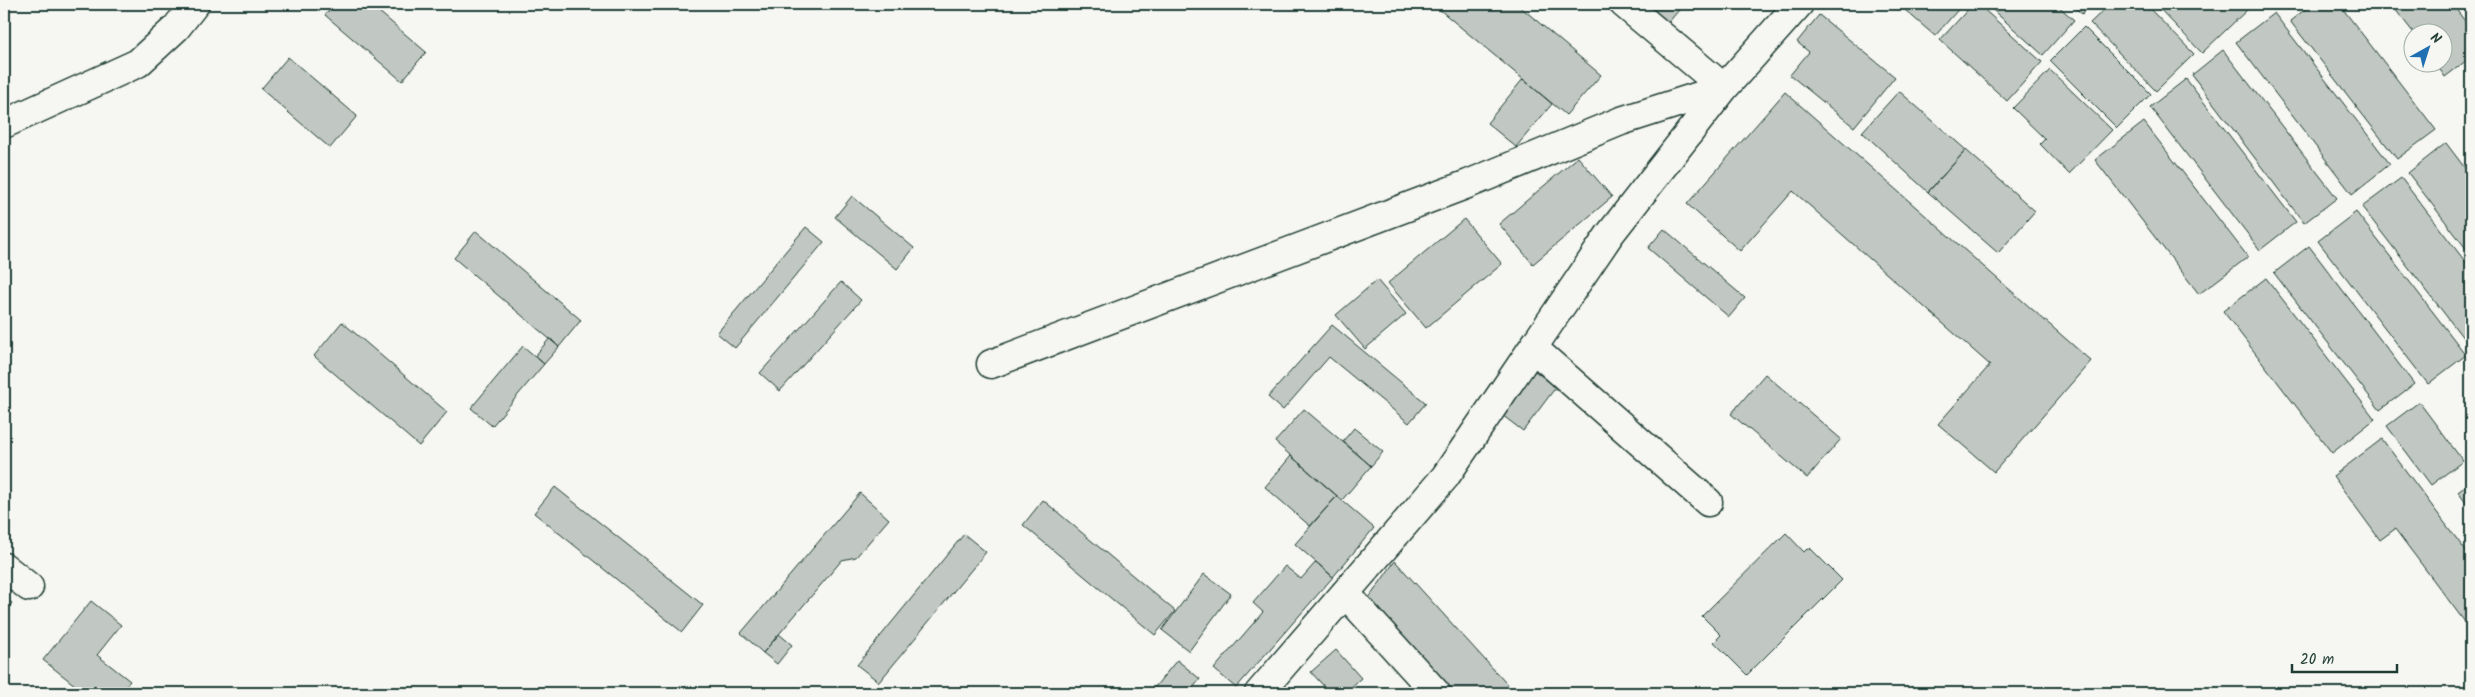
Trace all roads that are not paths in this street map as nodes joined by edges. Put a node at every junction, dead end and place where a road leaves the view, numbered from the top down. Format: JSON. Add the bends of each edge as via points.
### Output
{"nodes":[{"id":1,"x":195,"y":4,"type":"edge"},
{"id":2,"x":1624,"y":4,"type":"edge"},
{"id":3,"x":1799,"y":4,"type":"edge"},
{"id":4,"x":1724,"y":88,"type":"junction"},
{"id":5,"x":4,"y":124,"type":"edge"},
{"id":6,"x":1533,"y":348,"type":"junction"},
{"id":7,"x":991,"y":364,"type":"dead end"},
{"id":8,"x":1708,"y":502,"type":"dead end"},
{"id":9,"x":4,"y":567,"type":"edge"},
{"id":10,"x":28,"y":587,"type":"dead end"},
{"id":11,"x":1345,"y":593,"type":"junction"},
{"id":12,"x":1260,"y":693,"type":"edge"},
{"id":13,"x":1436,"y":693,"type":"edge"}],
"edges":[{"from":1,"to":5,"type":"street","via":[[176,28],[138,63]]},
{"from":2,"to":4,"type":"street"},
{"from":3,"to":4,"type":"street"},
{"from":4,"to":6,"type":"street","via":[[1610,234]]},
{"from":4,"to":7,"type":"street","via":[[1621,121],[1458,188]]},
{"from":6,"to":8,"type":"street"},
{"from":6,"to":11,"type":"street","via":[[1445,477]]},
{"from":9,"to":10,"type":"street"},
{"from":11,"to":12,"type":"street"},
{"from":11,"to":13,"type":"street"}]}
